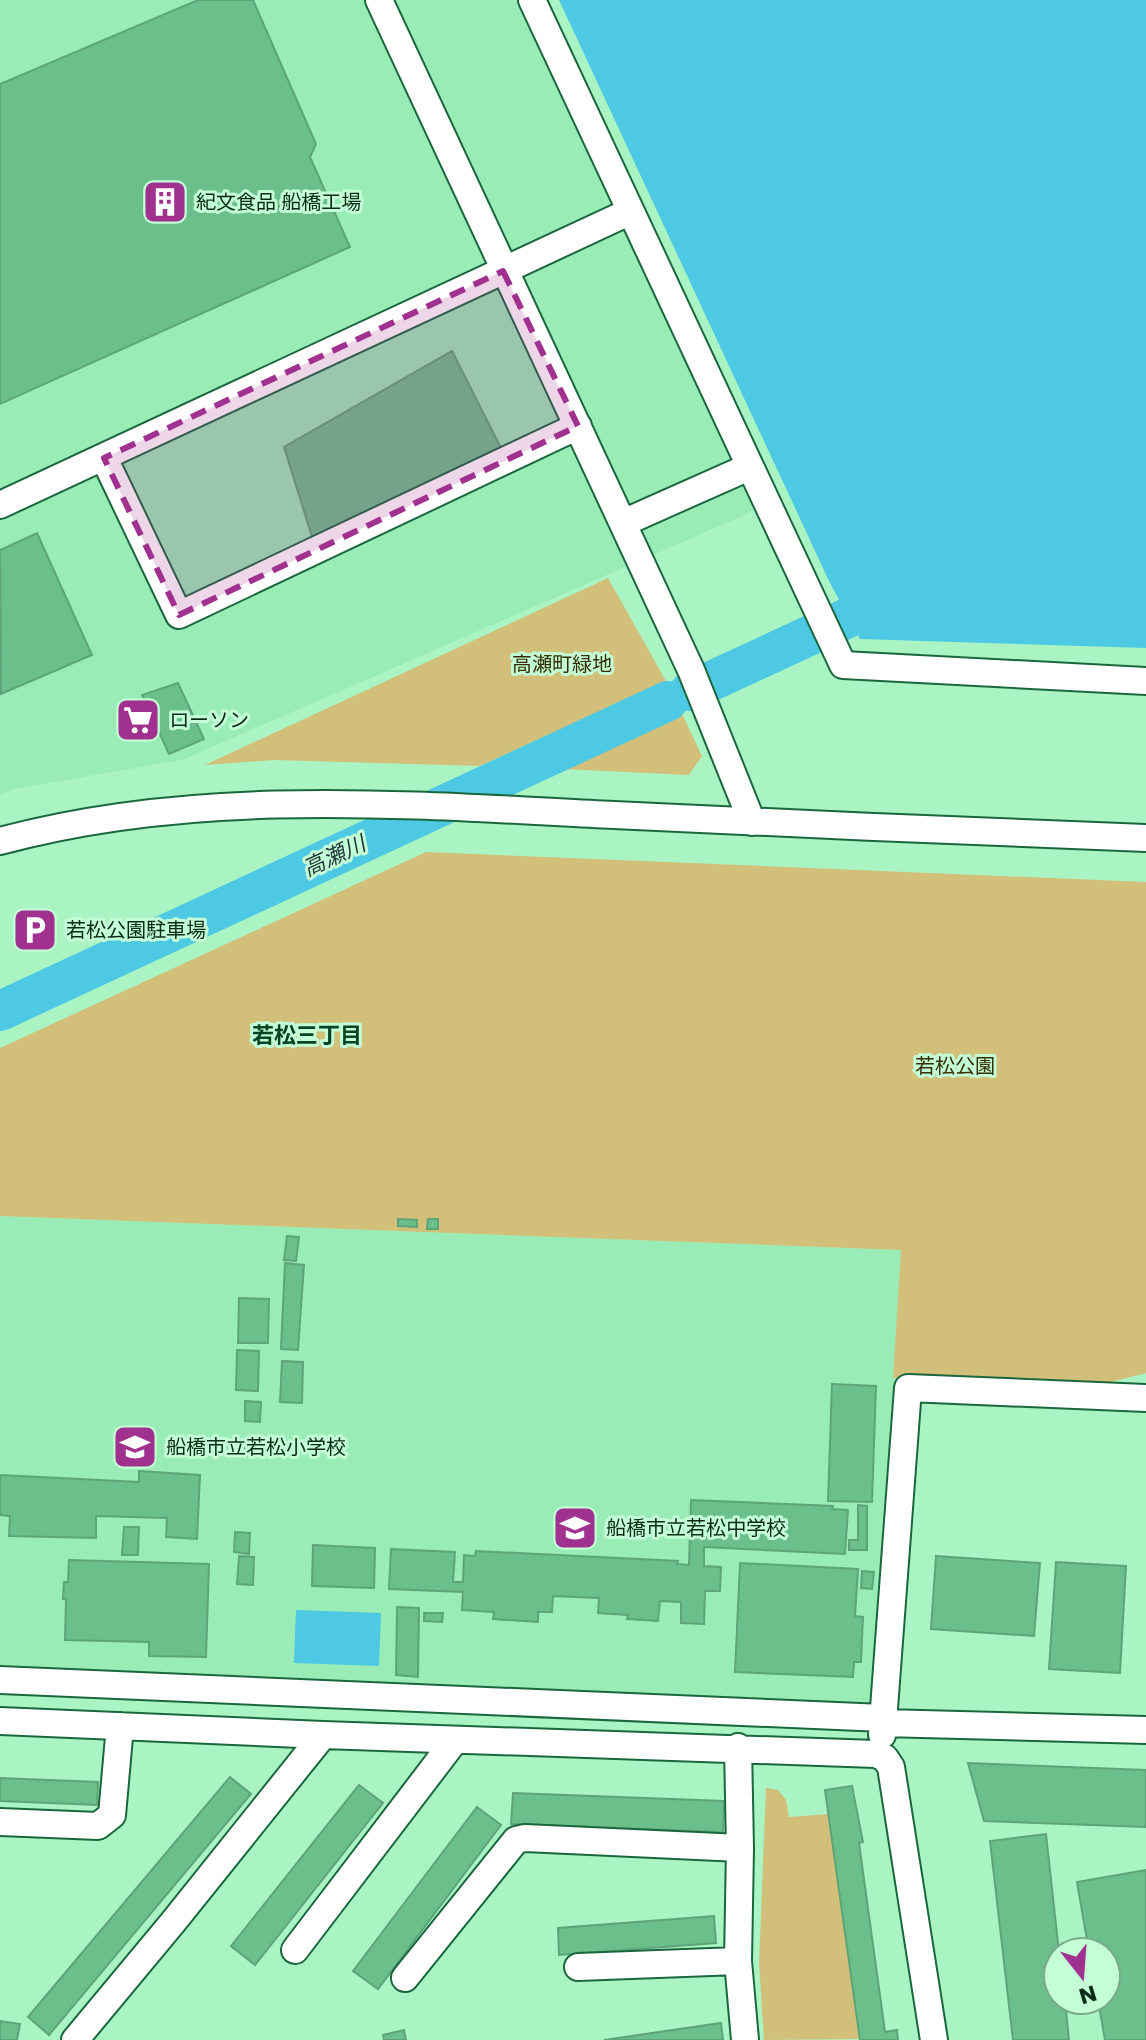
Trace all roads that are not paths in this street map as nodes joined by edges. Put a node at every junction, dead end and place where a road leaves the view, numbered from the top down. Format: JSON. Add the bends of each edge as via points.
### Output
{"nodes":[{"id":1,"x":379,"y":0,"type":"edge"},
{"id":2,"x":532,"y":0,"type":"edge"},
{"id":3,"x":629,"y":212,"type":"junction"},
{"id":4,"x":503,"y":271,"type":"junction"},
{"id":5,"x":578,"y":426,"type":"junction"},
{"id":6,"x":104,"y":458,"type":"junction"},
{"id":7,"x":749,"y":467,"type":"junction"},
{"id":8,"x":0,"y":505,"type":"edge"},
{"id":9,"x":623,"y":523,"type":"junction"},
{"id":10,"x":1146,"y":681,"type":"edge"},
{"id":11,"x":752,"y":822,"type":"junction"},
{"id":12,"x":1146,"y":838,"type":"edge"},
{"id":13,"x":0,"y":841,"type":"edge"},
{"id":14,"x":1146,"y":1398,"type":"edge"},
{"id":15,"x":0,"y":1680,"type":"edge"},
{"id":16,"x":883,"y":1720,"type":"junction"},
{"id":17,"x":0,"y":1721,"type":"edge"},
{"id":18,"x":120,"y":1726,"type":"junction"},
{"id":19,"x":1146,"y":1730,"type":"edge"},
{"id":20,"x":323,"y":1735,"type":"junction"},
{"id":21,"x":455,"y":1740,"type":"junction"},
{"id":22,"x":963,"y":1740,"type":"dead end"},
{"id":23,"x":1146,"y":1745,"type":"edge"},
{"id":24,"x":738,"y":1747,"type":"junction"},
{"id":25,"x":885,"y":1758,"type":"junction"},
{"id":26,"x":0,"y":1822,"type":"edge"},
{"id":27,"x":740,"y":1848,"type":"junction"},
{"id":28,"x":295,"y":1950,"type":"dead end"},
{"id":29,"x":738,"y":1961,"type":"junction"},
{"id":30,"x":578,"y":1967,"type":"dead end"},
{"id":31,"x":405,"y":1978,"type":"dead end"},
{"id":32,"x":75,"y":2040,"type":"edge"},
{"id":33,"x":745,"y":2040,"type":"edge"},
{"id":34,"x":934,"y":2040,"type":"edge"}],
"edges":[{"from":1,"to":4,"type":"street"},
{"from":2,"to":3,"type":"street"},
{"from":3,"to":4,"type":"street"},
{"from":3,"to":7,"type":"street"},
{"from":4,"to":5,"type":"street"},
{"from":4,"to":6,"type":"street"},
{"from":5,"to":6,"type":"street","via":[[179,615]]},
{"from":5,"to":9,"type":"street"},
{"from":6,"to":8,"type":"street"},
{"from":7,"to":9,"type":"street"},
{"from":7,"to":10,"type":"street","via":[[843,665]]},
{"from":9,"to":11,"type":"street","via":[[691,670]]},
{"from":11,"to":12,"type":"street"},
{"from":11,"to":13,"type":"street","via":[[286,804],[175,811],[44,829]]},
{"from":14,"to":16,"type":"street","via":[[908,1388]]},
{"from":15,"to":16,"type":"street"},
{"from":16,"to":19,"type":"street"},
{"from":16,"to":25,"type":"street"},
{"from":17,"to":18,"type":"street"},
{"from":18,"to":20,"type":"street"},
{"from":18,"to":26,"type":"street","via":[[112,1815],[98,1826]]},
{"from":20,"to":21,"type":"street"},
{"from":20,"to":32,"type":"street"},
{"from":21,"to":24,"type":"street"},
{"from":21,"to":28,"type":"street"},
{"from":22,"to":23,"type":"street"},
{"from":24,"to":25,"type":"street","via":[[866,1752]]},
{"from":24,"to":27,"type":"street"},
{"from":25,"to":34,"type":"street","via":[[891,1767]]},
{"from":27,"to":29,"type":"street"},
{"from":27,"to":31,"type":"street","via":[[516,1840]]},
{"from":29,"to":30,"type":"street"},
{"from":29,"to":33,"type":"street"}]}
